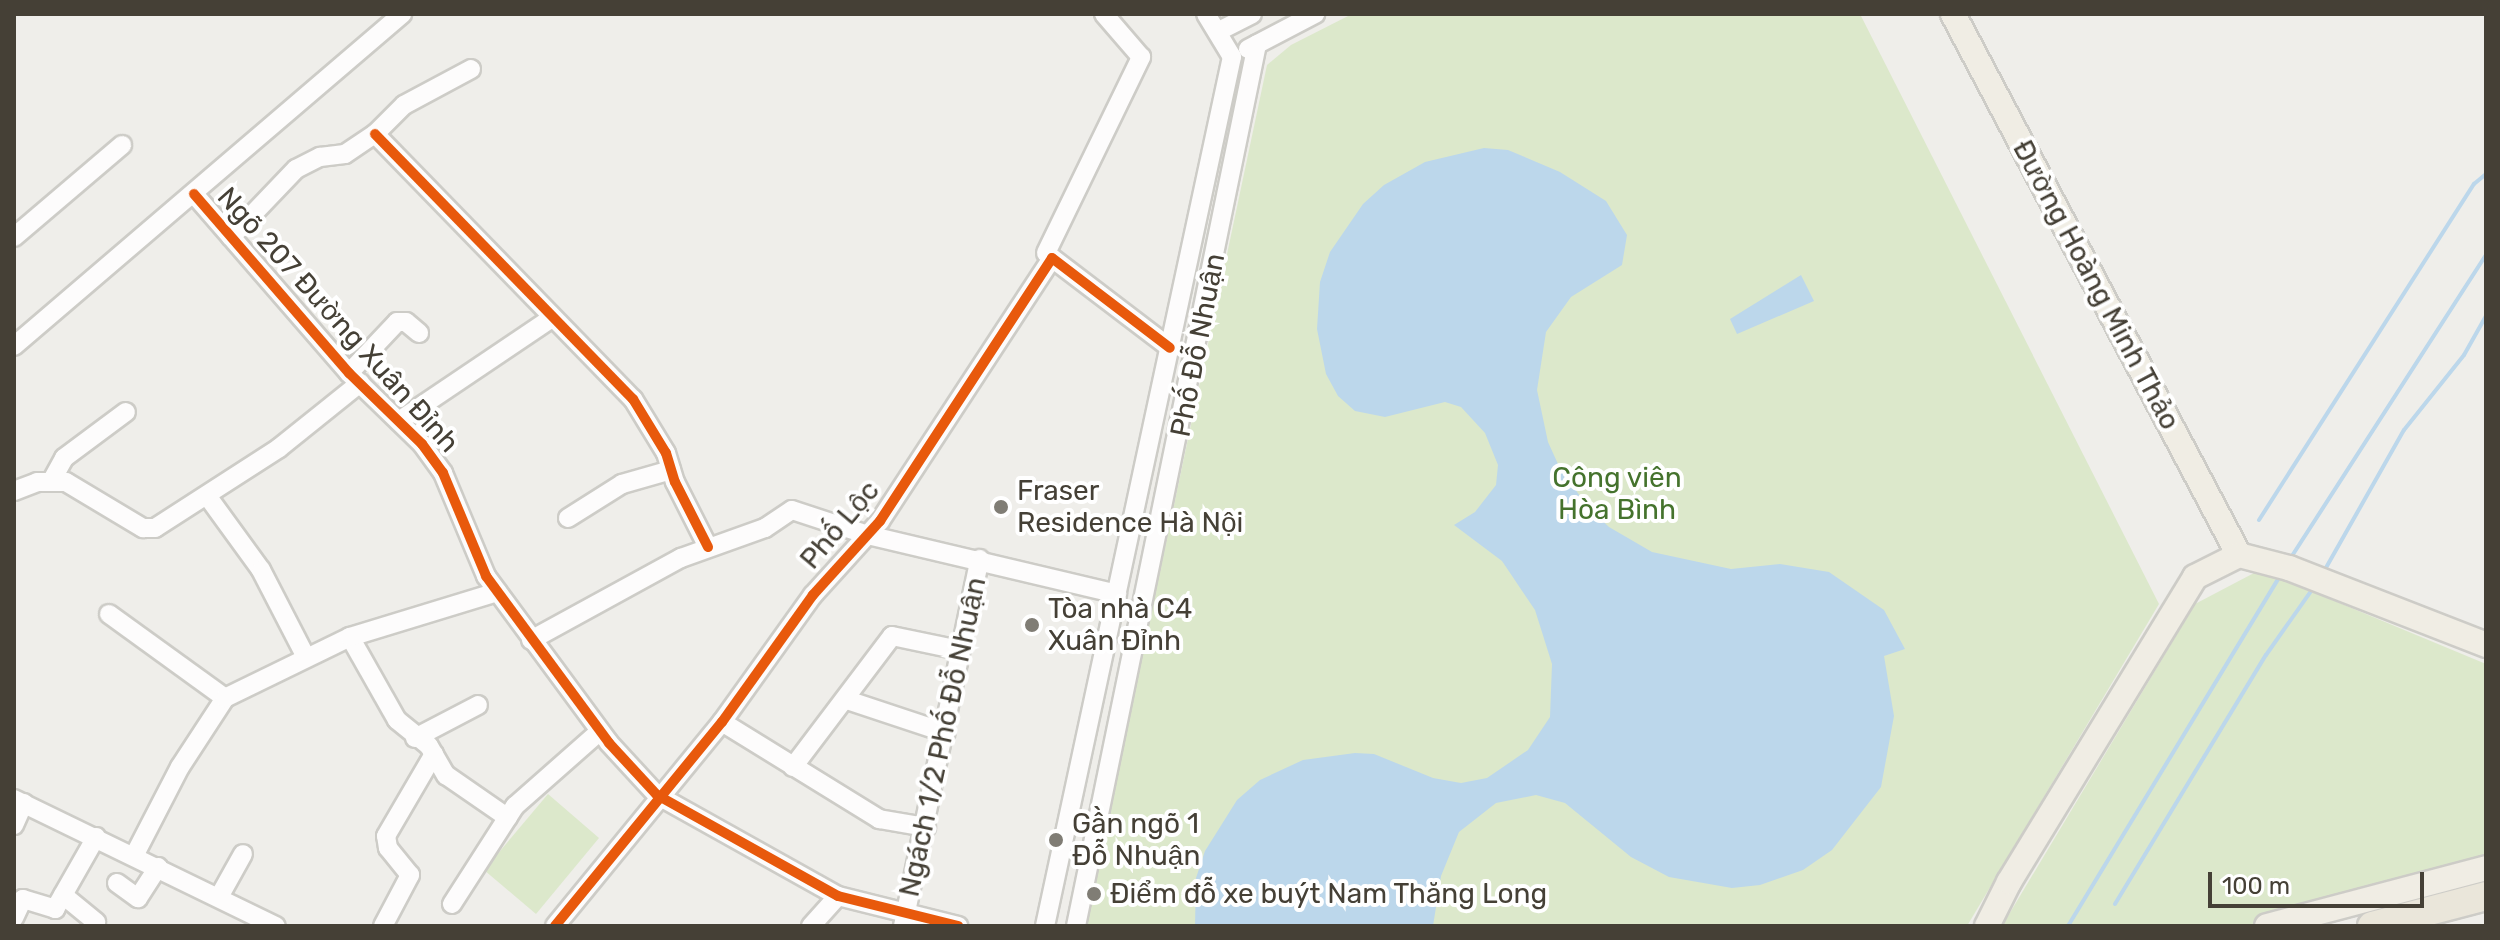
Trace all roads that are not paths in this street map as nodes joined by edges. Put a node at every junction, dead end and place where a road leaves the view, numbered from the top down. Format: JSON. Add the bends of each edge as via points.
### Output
{"nodes":[{"id":1,"x":402,"y":14,"type":"edge"},
{"id":2,"x":1104,"y":14,"type":"edge"},
{"id":3,"x":1206,"y":14,"type":"edge"},
{"id":4,"x":1315,"y":14,"type":"edge"},
{"id":5,"x":1953,"y":14,"type":"edge"},
{"id":6,"x":1245,"y":15,"type":"edge"},
{"id":7,"x":1219,"y":31,"type":"junction"},
{"id":8,"x":1257,"y":44,"type":"junction"},
{"id":9,"x":1232,"y":57,"type":"junction"},
{"id":10,"x":471,"y":69,"type":"dead end"},
{"id":11,"x":375,"y":134,"type":"junction"},
{"id":12,"x":122,"y":145,"type":"dead end"},
{"id":13,"x":194,"y":194,"type":"junction"},
{"id":14,"x":14,"y":237,"type":"edge"},
{"id":15,"x":231,"y":237,"type":"junction"},
{"id":16,"x":1049,"y":255,"type":"junction"},
{"id":17,"x":550,"y":319,"type":"junction"},
{"id":18,"x":419,"y":333,"type":"dead end"},
{"id":19,"x":14,"y":346,"type":"edge"},
{"id":20,"x":1170,"y":348,"type":"junction"},
{"id":21,"x":354,"y":378,"type":"junction"},
{"id":22,"x":126,"y":412,"type":"dead end"},
{"id":23,"x":399,"y":421,"type":"junction"},
{"id":24,"x":671,"y":470,"type":"junction"},
{"id":25,"x":52,"y":480,"type":"junction"},
{"id":26,"x":14,"y":491,"type":"edge"},
{"id":27,"x":208,"y":497,"type":"junction"},
{"id":28,"x":1136,"y":506,"type":"junction"},
{"id":29,"x":1163,"y":512,"type":"junction"},
{"id":30,"x":568,"y":518,"type":"dead end"},
{"id":31,"x":868,"y":535,"type":"junction"},
{"id":32,"x":708,"y":547,"type":"junction"},
{"id":33,"x":2239,"y":555,"type":"junction"},
{"id":34,"x":980,"y":559,"type":"junction"},
{"id":35,"x":497,"y":592,"type":"junction"},
{"id":36,"x":1117,"y":594,"type":"junction"},
{"id":37,"x":109,"y":614,"type":"dead end"},
{"id":38,"x":350,"y":637,"type":"junction"},
{"id":39,"x":531,"y":640,"type":"junction"},
{"id":40,"x":2486,"y":645,"type":"edge"},
{"id":41,"x":959,"y":650,"type":"junction"},
{"id":42,"x":306,"y":657,"type":"junction"},
{"id":43,"x":225,"y":698,"type":"junction"},
{"id":44,"x":847,"y":700,"type":"junction"},
{"id":45,"x":478,"y":705,"type":"dead end"},
{"id":46,"x":722,"y":722,"type":"junction"},
{"id":47,"x":600,"y":731,"type":"junction"},
{"id":48,"x":946,"y":733,"type":"junction"},
{"id":49,"x":415,"y":738,"type":"junction"},
{"id":50,"x":434,"y":754,"type":"junction"},
{"id":51,"x":793,"y":767,"type":"junction"},
{"id":52,"x":657,"y":795,"type":"junction"},
{"id":53,"x":19,"y":801,"type":"edge"},
{"id":54,"x":508,"y":818,"type":"junction"},
{"id":55,"x":14,"y":825,"type":"edge"},
{"id":56,"x":926,"y":827,"type":"junction"},
{"id":57,"x":96,"y":837,"type":"junction"},
{"id":58,"x":243,"y":854,"type":"dead end"},
{"id":59,"x":134,"y":856,"type":"junction"},
{"id":60,"x":158,"y":867,"type":"junction"},
{"id":61,"x":2486,"y":868,"type":"edge"},
{"id":62,"x":117,"y":883,"type":"dead end"},
{"id":63,"x":63,"y":895,"type":"junction"},
{"id":64,"x":2486,"y":895,"type":"edge"},
{"id":65,"x":838,"y":896,"type":"junction"},
{"id":66,"x":219,"y":897,"type":"junction"},
{"id":67,"x":452,"y":904,"type":"dead end"},
{"id":68,"x":14,"y":918,"type":"edge"},
{"id":69,"x":904,"y":921,"type":"edge"},
{"id":70,"x":96,"y":922,"type":"dead end"},
{"id":71,"x":276,"y":926,"type":"edge"},
{"id":72,"x":383,"y":926,"type":"edge"},
{"id":73,"x":555,"y":926,"type":"edge"},
{"id":74,"x":811,"y":926,"type":"edge"},
{"id":75,"x":958,"y":926,"type":"edge"},
{"id":76,"x":1045,"y":926,"type":"edge"},
{"id":77,"x":1076,"y":926,"type":"edge"},
{"id":78,"x":1987,"y":926,"type":"edge"},
{"id":79,"x":2267,"y":926,"type":"edge"},
{"id":80,"x":2363,"y":926,"type":"edge"},
{"id":81,"x":2372,"y":926,"type":"edge"}],
"edges":[{"from":1,"to":13,"type":"street"},
{"from":2,"to":16,"type":"street","name":"Phố Lộc","via":[[1141,57],[1069,205],[1075,217]]},
{"from":3,"to":7,"type":"street"},
{"from":4,"to":8,"type":"street"},
{"from":5,"to":33,"type":"main road","name":"Đường Hoàng Minh Thảo"},
{"from":6,"to":7,"type":"street"},
{"from":6,"to":8,"type":"street"},
{"from":7,"to":9,"type":"street"},
{"from":8,"to":9,"type":"street"},
{"from":8,"to":29,"type":"street","name":"Phố Đỗ Nhuận"},
{"from":9,"to":20,"type":"street","name":"Phố Đỗ Nhuận"},
{"from":10,"to":11,"type":"street","via":[[404,105]]},
{"from":11,"to":15,"type":"street","via":[[345,154],[320,157],[296,169]]},
{"from":11,"to":17,"type":"street"},
{"from":12,"to":14,"type":"street"},
{"from":13,"to":15,"type":"street","name":"Ngõ 207 Đường Xuân Đỉnh"},
{"from":13,"to":19,"type":"street"},
{"from":15,"to":21,"type":"street","name":"Ngõ 207 Đường Xuân Đỉnh"},
{"from":16,"to":20,"type":"street"},
{"from":16,"to":31,"type":"street","name":"Phố Lộc"},
{"from":17,"to":23,"type":"street"},
{"from":17,"to":24,"type":"street","via":[[633,399]]},
{"from":18,"to":21,"type":"street","via":[[406,322],[397,322]]},
{"from":20,"to":28,"type":"street","name":"Phố Đỗ Nhuận"},
{"from":21,"to":23,"type":"street","name":"Ngõ 207 Đường Xuân Đỉnh"},
{"from":21,"to":27,"type":"street"},
{"from":22,"to":25,"type":"street","via":[[64,458]]},
{"from":23,"to":35,"type":"street","name":"Ngõ 207 Đường Xuân Đỉnh","via":[[443,473]]},
{"from":24,"to":30,"type":"street","via":[[622,484]]},
{"from":24,"to":32,"type":"street"},
{"from":25,"to":26,"type":"street"},
{"from":25,"to":27,"type":"street","via":[[79,486],[148,529]]},
{"from":27,"to":42,"type":"street","via":[[261,570]]},
{"from":28,"to":29,"type":"street"},
{"from":28,"to":36,"type":"street","name":"Phố Đỗ Nhuận"},
{"from":29,"to":77,"type":"street","name":"Phố Đỗ Nhuận"},
{"from":31,"to":32,"type":"street","via":[[792,510],[765,528]]},
{"from":31,"to":34,"type":"street"},
{"from":31,"to":46,"type":"street","name":"Phố Lộc","via":[[813,595]]},
{"from":32,"to":39,"type":"street"},
{"from":33,"to":40,"type":"main road","via":[[2289,568]]},
{"from":33,"to":78,"type":"main road","via":[[2195,577]]},
{"from":34,"to":36,"type":"street"},
{"from":34,"to":41,"type":"street","name":"Ngách 1/2 Phố Đỗ Nhuận"},
{"from":35,"to":38,"type":"street"},
{"from":35,"to":39,"type":"street","name":"Ngõ 207 Đường Xuân Đỉnh"},
{"from":36,"to":76,"type":"street","name":"Phố Đỗ Nhuận"},
{"from":37,"to":43,"type":"street"},
{"from":38,"to":42,"type":"street"},
{"from":38,"to":49,"type":"street","via":[[397,720]]},
{"from":39,"to":47,"type":"street","name":"Ngõ 207 Đường Xuân Đỉnh"},
{"from":41,"to":44,"type":"street","via":[[892,636]]},
{"from":41,"to":48,"type":"street","name":"Ngách 1/2 Phố Đỗ Nhuận"},
{"from":42,"to":43,"type":"street"},
{"from":43,"to":59,"type":"street","via":[[180,767]]},
{"from":44,"to":48,"type":"street"},
{"from":44,"to":51,"type":"street"},
{"from":45,"to":49,"type":"street"},
{"from":46,"to":51,"type":"street"},
{"from":46,"to":52,"type":"street","name":"Phố Lộc"},
{"from":47,"to":52,"type":"street","name":"Ngõ 207 Đường Xuân Đỉnh"},
{"from":47,"to":54,"type":"street","via":[[565,758]]},
{"from":48,"to":56,"type":"street","name":"Ngách 1/2 Phố Đỗ Nhuận"},
{"from":49,"to":50,"type":"street"},
{"from":50,"to":54,"type":"street","via":[[446,775]]},
{"from":50,"to":72,"type":"street","via":[[386,836],[388,848],[410,875]]},
{"from":51,"to":56,"type":"street","via":[[879,819]]},
{"from":52,"to":65,"type":"street","name":"Ngõ 207 Đường Xuân Đỉnh"},
{"from":52,"to":73,"type":"street","name":"Phố Lộc"},
{"from":53,"to":55,"type":"street"},
{"from":53,"to":57,"type":"street"},
{"from":54,"to":67,"type":"street"},
{"from":56,"to":69,"type":"street","name":"Ngách 1/2 Phố Đỗ Nhuận"},
{"from":57,"to":59,"type":"street"},
{"from":57,"to":63,"type":"street"},
{"from":58,"to":66,"type":"street"},
{"from":59,"to":60,"type":"street"},
{"from":60,"to":62,"type":"street","via":[[138,898]]},
{"from":60,"to":66,"type":"street"},
{"from":61,"to":79,"type":"main road"},
{"from":63,"to":68,"type":"street","via":[[55,909],[23,899]]},
{"from":63,"to":70,"type":"street"},
{"from":64,"to":80,"type":"main road"},
{"from":64,"to":81,"type":"highway"},
{"from":65,"to":69,"type":"street","name":"Ngõ 207 Đường Xuân Đỉnh"},
{"from":65,"to":74,"type":"street"},
{"from":66,"to":71,"type":"street"},
{"from":69,"to":75,"type":"street","name":"Ngõ 207 Đường Xuân Đỉnh"}]}
